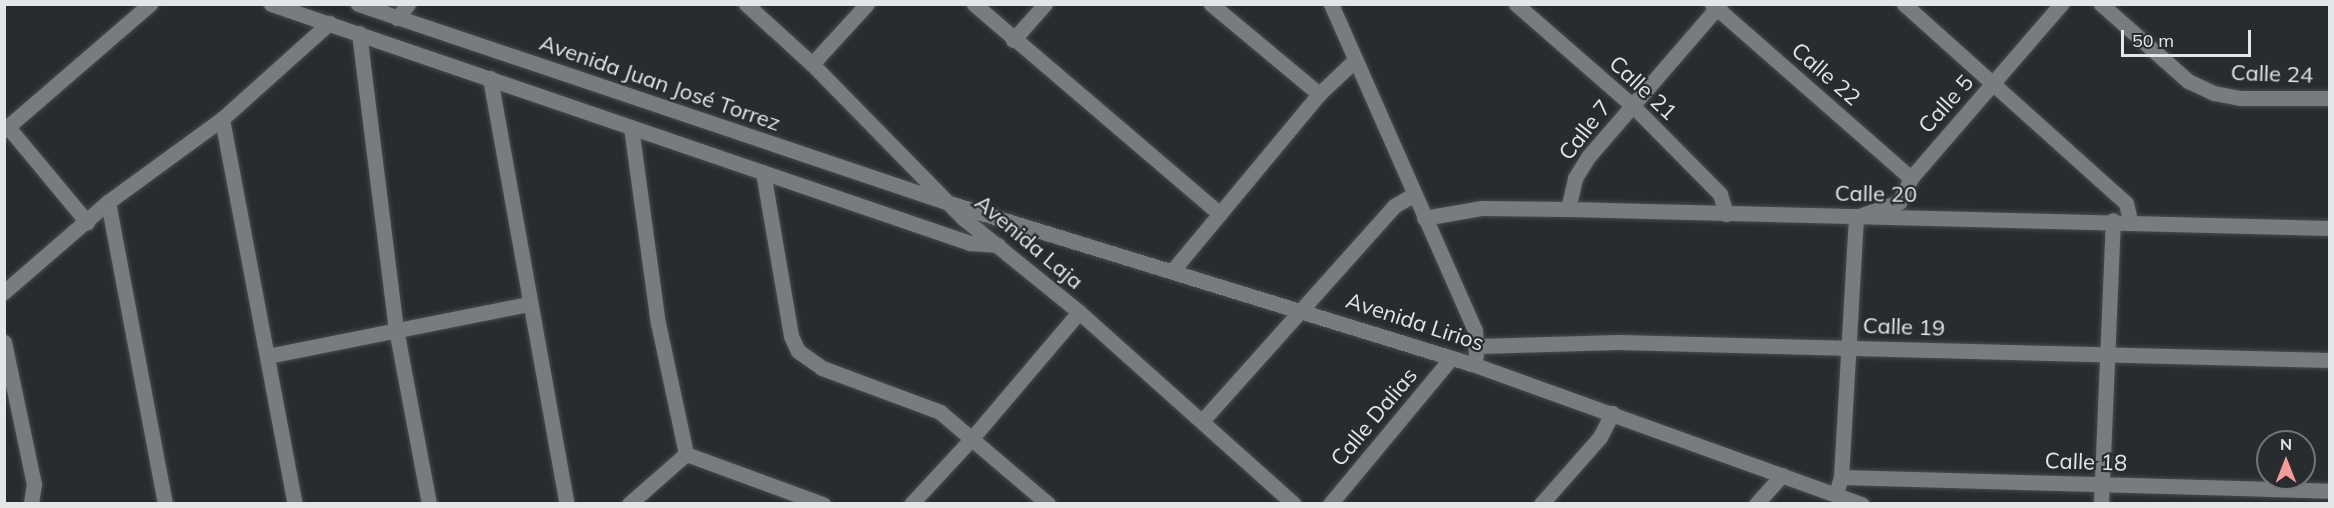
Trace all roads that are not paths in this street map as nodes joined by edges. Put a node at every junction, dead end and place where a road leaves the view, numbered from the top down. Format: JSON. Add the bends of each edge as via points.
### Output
{"nodes":[{"id":1,"x":150,"y":4,"type":"edge"},
{"id":2,"x":271,"y":4,"type":"edge"},
{"id":3,"x":358,"y":4,"type":"edge"},
{"id":4,"x":408,"y":4,"type":"edge"},
{"id":5,"x":746,"y":4,"type":"edge"},
{"id":6,"x":867,"y":4,"type":"edge"},
{"id":7,"x":974,"y":4,"type":"edge"},
{"id":8,"x":1045,"y":4,"type":"edge"},
{"id":9,"x":1211,"y":4,"type":"edge"},
{"id":10,"x":1331,"y":4,"type":"edge"},
{"id":11,"x":1516,"y":4,"type":"edge"},
{"id":12,"x":1904,"y":4,"type":"edge"},
{"id":13,"x":2061,"y":4,"type":"edge"},
{"id":14,"x":2101,"y":4,"type":"edge"},
{"id":15,"x":1716,"y":6,"type":"edge"},
{"id":16,"x":397,"y":18,"type":"junction"},
{"id":17,"x":328,"y":23,"type":"junction"},
{"id":18,"x":359,"y":33,"type":"junction"},
{"id":19,"x":1013,"y":40,"type":"junction"},
{"id":20,"x":1354,"y":61,"type":"junction"},
{"id":21,"x":812,"y":64,"type":"junction"},
{"id":22,"x":490,"y":78,"type":"junction"},
{"id":23,"x":1994,"y":85,"type":"junction"},
{"id":24,"x":1319,"y":94,"type":"junction"},
{"id":25,"x":2330,"y":98,"type":"edge"},
{"id":26,"x":1633,"y":106,"type":"junction"},
{"id":27,"x":222,"y":119,"type":"junction"},
{"id":28,"x":631,"y":127,"type":"junction"},
{"id":29,"x":6,"y":129,"type":"edge"},
{"id":30,"x":763,"y":172,"type":"junction"},
{"id":31,"x":1911,"y":177,"type":"junction"},
{"id":32,"x":1413,"y":195,"type":"junction"},
{"id":33,"x":108,"y":202,"type":"junction"},
{"id":34,"x":949,"y":203,"type":"junction"},
{"id":35,"x":1568,"y":209,"type":"junction"},
{"id":36,"x":1220,"y":214,"type":"junction"},
{"id":37,"x":1726,"y":214,"type":"junction"},
{"id":38,"x":1856,"y":217,"type":"junction"},
{"id":39,"x":1424,"y":218,"type":"junction"},
{"id":40,"x":2113,"y":220,"type":"junction"},
{"id":41,"x":2130,"y":221,"type":"junction"},
{"id":42,"x":87,"y":222,"type":"junction"},
{"id":43,"x":2330,"y":228,"type":"edge"},
{"id":44,"x":998,"y":245,"type":"junction"},
{"id":45,"x":1173,"y":270,"type":"junction"},
{"id":46,"x":4,"y":292,"type":"edge"},
{"id":47,"x":528,"y":304,"type":"junction"},
{"id":48,"x":1300,"y":309,"type":"junction"},
{"id":49,"x":1079,"y":312,"type":"junction"},
{"id":50,"x":396,"y":329,"type":"junction"},
{"id":51,"x":4,"y":342,"type":"edge"},
{"id":52,"x":1478,"y":346,"type":"junction"},
{"id":53,"x":1847,"y":347,"type":"junction"},
{"id":54,"x":268,"y":356,"type":"junction"},
{"id":55,"x":2107,"y":356,"type":"junction"},
{"id":56,"x":1451,"y":358,"type":"junction"},
{"id":57,"x":2330,"y":360,"type":"edge"},
{"id":58,"x":1475,"y":365,"type":"junction"},
{"id":59,"x":1612,"y":413,"type":"junction"},
{"id":60,"x":1202,"y":422,"type":"junction"},
{"id":61,"x":973,"y":437,"type":"junction"},
{"id":62,"x":686,"y":454,"type":"junction"},
{"id":63,"x":1782,"y":475,"type":"junction"},
{"id":64,"x":1841,"y":477,"type":"junction"},
{"id":65,"x":2102,"y":486,"type":"junction"},
{"id":66,"x":2330,"y":491,"type":"edge"},
{"id":67,"x":1836,"y":494,"type":"junction"},
{"id":68,"x":31,"y":504,"type":"edge"},
{"id":69,"x":165,"y":504,"type":"edge"},
{"id":70,"x":295,"y":504,"type":"edge"},
{"id":71,"x":429,"y":504,"type":"edge"},
{"id":72,"x":567,"y":504,"type":"edge"},
{"id":73,"x":630,"y":504,"type":"edge"},
{"id":74,"x":823,"y":504,"type":"edge"},
{"id":75,"x":911,"y":504,"type":"edge"},
{"id":76,"x":1048,"y":504,"type":"edge"},
{"id":77,"x":1294,"y":504,"type":"edge"},
{"id":78,"x":1330,"y":504,"type":"edge"},
{"id":79,"x":1541,"y":504,"type":"edge"},
{"id":80,"x":1756,"y":504,"type":"edge"},
{"id":81,"x":1862,"y":504,"type":"edge"},
{"id":82,"x":2102,"y":504,"type":"edge"}],
"edges":[{"from":1,"to":29,"type":"street"},
{"from":2,"to":17,"type":"street"},
{"from":3,"to":16,"type":"street","name":"Avenida Juan José Torrez"},
{"from":4,"to":16,"type":"street"},
{"from":5,"to":21,"type":"street","name":"Avenida Laja"},
{"from":6,"to":21,"type":"street"},
{"from":7,"to":19,"type":"street"},
{"from":8,"to":19,"type":"street"},
{"from":9,"to":24,"type":"street"},
{"from":10,"to":20,"type":"street"},
{"from":11,"to":26,"type":"street","name":"Calle 21"},
{"from":12,"to":23,"type":"street"},
{"from":13,"to":23,"type":"street","name":"Calle 5"},
{"from":14,"to":25,"type":"street","name":"Calle 24","via":[[2188,81],[2214,93],[2240,98]]},
{"from":15,"to":26,"type":"street","name":"Calle 7"},
{"from":15,"to":31,"type":"street","name":"Calle 22"},
{"from":16,"to":34,"type":"street","name":"Avenida Juan José Torrez"},
{"from":17,"to":18,"type":"street"},
{"from":17,"to":27,"type":"street"},
{"from":18,"to":22,"type":"street"},
{"from":18,"to":50,"type":"street"},
{"from":19,"to":36,"type":"street"},
{"from":20,"to":24,"type":"street"},
{"from":20,"to":32,"type":"street"},
{"from":21,"to":34,"type":"street","name":"Avenida Laja"},
{"from":22,"to":28,"type":"street"},
{"from":22,"to":47,"type":"street"},
{"from":23,"to":31,"type":"street","name":"Calle 5"},
{"from":23,"to":41,"type":"street","via":[[2126,203]]},
{"from":24,"to":36,"type":"street"},
{"from":26,"to":35,"type":"street","name":"Calle 7","via":[[1575,177]]},
{"from":26,"to":37,"type":"street","name":"Calle 21","via":[[1720,194]]},
{"from":27,"to":33,"type":"street"},
{"from":27,"to":54,"type":"street"},
{"from":28,"to":30,"type":"street"},
{"from":28,"to":62,"type":"street","via":[[658,323]]},
{"from":29,"to":42,"type":"street"},
{"from":30,"to":44,"type":"street","via":[[970,243]]},
{"from":30,"to":61,"type":"street","via":[[791,336],[798,351],[822,368],[940,412]]},
{"from":31,"to":38,"type":"street","name":"Calle 5","via":[[1899,202]]},
{"from":32,"to":39,"type":"street"},
{"from":32,"to":48,"type":"street","via":[[1394,206]]},
{"from":33,"to":42,"type":"street"},
{"from":33,"to":69,"type":"street"},
{"from":34,"to":44,"type":"street","name":"Avenida Laja"},
{"from":34,"to":45,"type":"street","name":"Avenida Lirios"},
{"from":35,"to":37,"type":"street","name":"Calle 20"},
{"from":35,"to":39,"type":"street","name":"Calle 20","via":[[1482,208]]},
{"from":36,"to":45,"type":"street"},
{"from":37,"to":38,"type":"street","name":"Calle 20"},
{"from":38,"to":40,"type":"street","name":"Calle 20"},
{"from":38,"to":53,"type":"street"},
{"from":39,"to":52,"type":"street","via":[[1475,330]]},
{"from":40,"to":41,"type":"street","name":"Calle 20"},
{"from":40,"to":55,"type":"street"},
{"from":41,"to":43,"type":"street","name":"Calle 20"},
{"from":42,"to":46,"type":"street"},
{"from":44,"to":49,"type":"street","name":"Avenida Laja"},
{"from":45,"to":48,"type":"street","name":"Avenida Lirios"},
{"from":47,"to":50,"type":"street"},
{"from":47,"to":72,"type":"street"},
{"from":48,"to":56,"type":"street","name":"Avenida Lirios"},
{"from":48,"to":60,"type":"street"},
{"from":49,"to":60,"type":"street","name":"Avenida Laja"},
{"from":49,"to":61,"type":"street"},
{"from":50,"to":54,"type":"street"},
{"from":50,"to":71,"type":"street"},
{"from":51,"to":68,"type":"street","via":[[34,484]]},
{"from":52,"to":53,"type":"street","name":"Calle 19","via":[[1618,342]]},
{"from":52,"to":58,"type":"street"},
{"from":53,"to":55,"type":"street","name":"Calle 19"},
{"from":53,"to":64,"type":"street"},
{"from":54,"to":70,"type":"street"},
{"from":55,"to":57,"type":"street","name":"Calle 19"},
{"from":55,"to":65,"type":"street"},
{"from":56,"to":58,"type":"street","name":"Avenida Lirios"},
{"from":56,"to":78,"type":"street","name":"Calle Dalias"},
{"from":58,"to":59,"type":"street","name":"Avenida Lirios"},
{"from":59,"to":63,"type":"street","name":"Avenida Lirios"},
{"from":59,"to":79,"type":"street","via":[[1600,436]]},
{"from":60,"to":77,"type":"street","name":"Avenida Laja"},
{"from":61,"to":75,"type":"street"},
{"from":61,"to":76,"type":"street"},
{"from":62,"to":73,"type":"street"},
{"from":62,"to":74,"type":"street"},
{"from":63,"to":67,"type":"street","name":"Avenida Lirios"},
{"from":63,"to":80,"type":"street"},
{"from":64,"to":65,"type":"street","name":"Calle 18"},
{"from":64,"to":67,"type":"street"},
{"from":65,"to":66,"type":"street","name":"Calle 18"},
{"from":65,"to":82,"type":"street"},
{"from":67,"to":81,"type":"street","name":"Avenida Lirios"}]}
